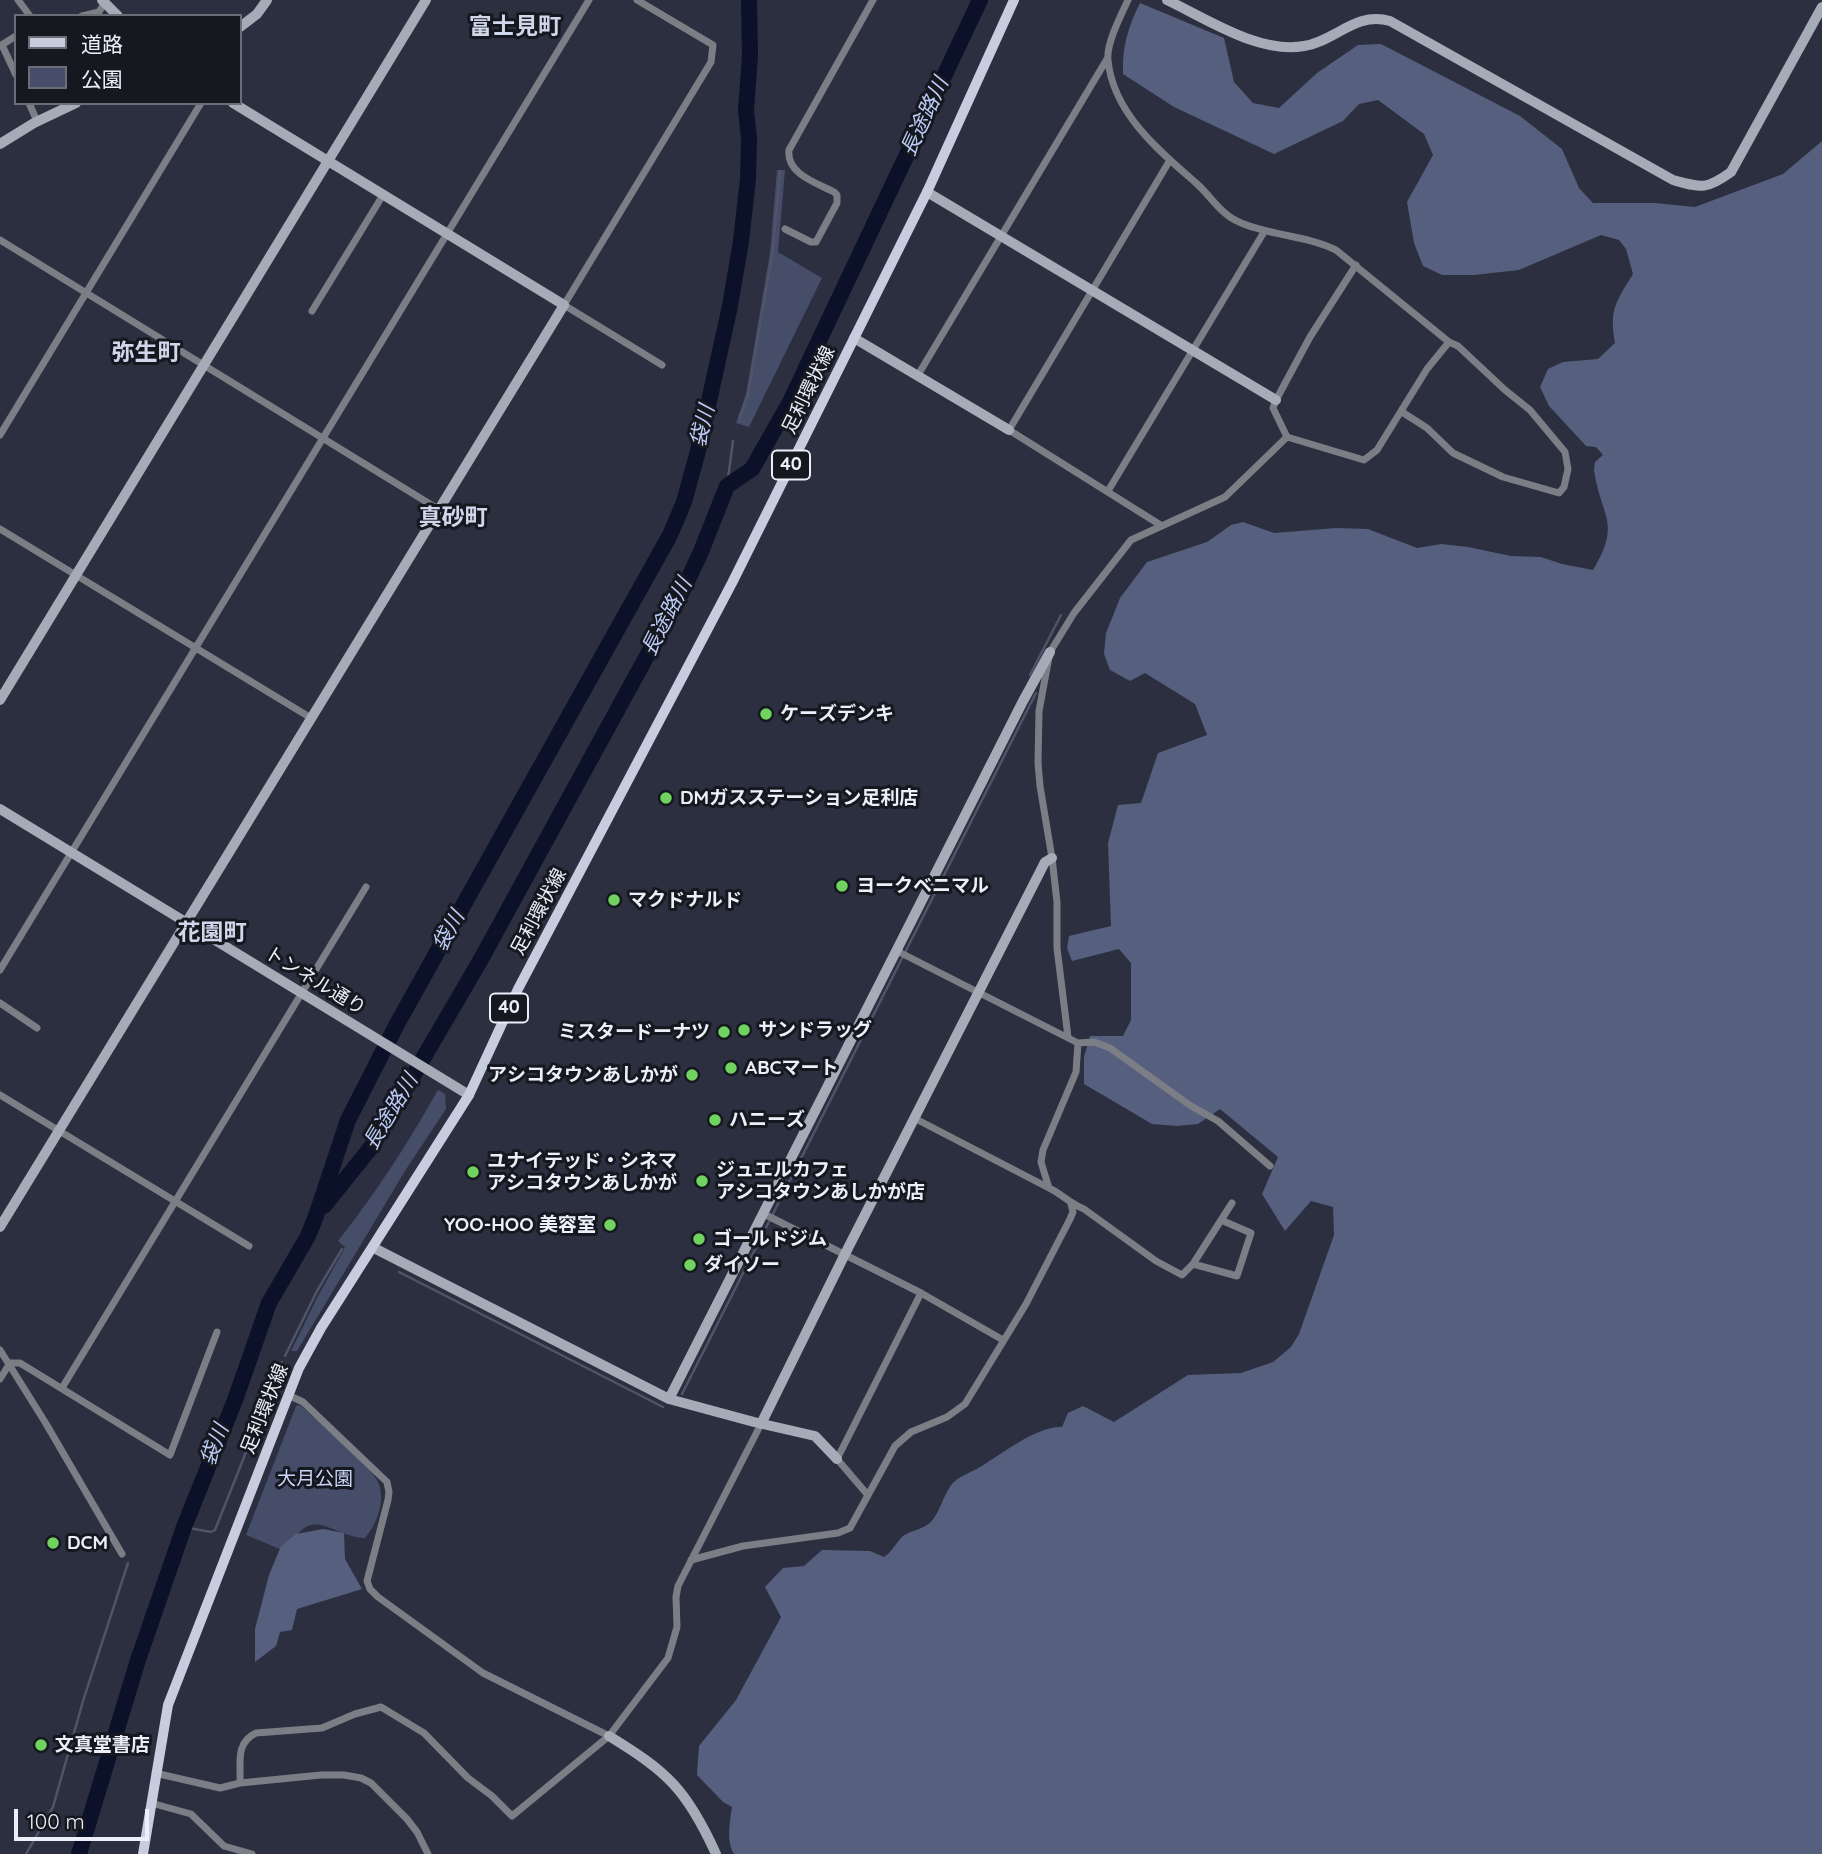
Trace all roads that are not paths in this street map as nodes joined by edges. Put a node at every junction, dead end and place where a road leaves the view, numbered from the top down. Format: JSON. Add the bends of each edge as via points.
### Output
{"nodes":[{"id":1,"x":267,"y":0,"type":"edge"},
{"id":2,"x":426,"y":0,"type":"edge"},
{"id":3,"x":589,"y":0,"type":"edge"},
{"id":4,"x":638,"y":0,"type":"edge"},
{"id":5,"x":873,"y":0,"type":"edge"},
{"id":6,"x":1014,"y":0,"type":"edge"},
{"id":7,"x":1128,"y":0,"type":"edge"},
{"id":8,"x":1167,"y":0,"type":"edge"},
{"id":9,"x":103,"y":1,"type":"edge"},
{"id":10,"x":1822,"y":6,"type":"edge"},
{"id":11,"x":90,"y":14,"type":"edge"},
{"id":12,"x":116,"y":14,"type":"edge"},
{"id":13,"x":243,"y":25,"type":"edge"},
{"id":14,"x":1,"y":45,"type":"edge"},
{"id":15,"x":1107,"y":59,"type":"junction"},
{"id":16,"x":14,"y":71,"type":"edge"},
{"id":17,"x":30,"y":105,"type":"edge"},
{"id":18,"x":72,"y":105,"type":"edge"},
{"id":19,"x":200,"y":105,"type":"edge"},
{"id":20,"x":236,"y":105,"type":"edge"},
{"id":21,"x":37,"y":121,"type":"junction"},
{"id":22,"x":0,"y":144,"type":"edge"},
{"id":23,"x":1170,"y":160,"type":"junction"},
{"id":24,"x":328,"y":162,"type":"junction"},
{"id":25,"x":927,"y":192,"type":"junction"},
{"id":26,"x":383,"y":195,"type":"junction"},
{"id":27,"x":785,"y":229,"type":"dead end"},
{"id":28,"x":1264,"y":232,"type":"junction"},
{"id":29,"x":448,"y":234,"type":"junction"},
{"id":30,"x":1001,"y":236,"type":"junction"},
{"id":31,"x":0,"y":240,"type":"edge"},
{"id":32,"x":1356,"y":265,"type":"junction"},
{"id":33,"x":1092,"y":291,"type":"junction"},
{"id":34,"x":86,"y":293,"type":"junction"},
{"id":35,"x":564,"y":305,"type":"junction"},
{"id":36,"x":312,"y":311,"type":"dead end"},
{"id":37,"x":854,"y":338,"type":"junction"},
{"id":38,"x":1449,"y":342,"type":"junction"},
{"id":39,"x":1191,"y":350,"type":"junction"},
{"id":40,"x":662,"y":365,"type":"dead end"},
{"id":41,"x":203,"y":366,"type":"junction"},
{"id":42,"x":918,"y":375,"type":"junction"},
{"id":43,"x":1276,"y":400,"type":"junction"},
{"id":44,"x":1402,"y":412,"type":"junction"},
{"id":45,"x":1009,"y":430,"type":"junction"},
{"id":46,"x":0,"y":435,"type":"edge"},
{"id":47,"x":1287,"y":437,"type":"junction"},
{"id":48,"x":323,"y":439,"type":"junction"},
{"id":49,"x":1108,"y":491,"type":"junction"},
{"id":50,"x":438,"y":509,"type":"junction"},
{"id":51,"x":1162,"y":526,"type":"junction"},
{"id":52,"x":0,"y":529,"type":"edge"},
{"id":53,"x":76,"y":575,"type":"junction"},
{"id":54,"x":196,"y":649,"type":"junction"},
{"id":55,"x":1050,"y":652,"type":"junction"},
{"id":56,"x":0,"y":700,"type":"edge"},
{"id":57,"x":312,"y":718,"type":"junction"},
{"id":58,"x":0,"y":809,"type":"edge"},
{"id":59,"x":72,"y":853,"type":"junction"},
{"id":60,"x":1052,"y":858,"type":"junction"},
{"id":61,"x":366,"y":887,"type":"dead end"},
{"id":62,"x":187,"y":923,"type":"junction"},
{"id":63,"x":897,"y":951,"type":"junction"},
{"id":64,"x":0,"y":971,"type":"edge"},
{"id":65,"x":979,"y":992,"type":"junction"},
{"id":66,"x":303,"y":994,"type":"junction"},
{"id":67,"x":0,"y":1003,"type":"edge"},
{"id":68,"x":37,"y":1028,"type":"dead end"},
{"id":69,"x":1068,"y":1038,"type":"junction"},
{"id":70,"x":1078,"y":1043,"type":"junction"},
{"id":71,"x":0,"y":1095,"type":"edge"},
{"id":72,"x":469,"y":1095,"type":"junction"},
{"id":73,"x":914,"y":1118,"type":"junction"},
{"id":74,"x":59,"y":1131,"type":"junction"},
{"id":75,"x":1270,"y":1166,"type":"dead end"},
{"id":76,"x":1049,"y":1188,"type":"junction"},
{"id":77,"x":175,"y":1201,"type":"junction"},
{"id":78,"x":1232,"y":1203,"type":"dead end"},
{"id":79,"x":1071,"y":1204,"type":"junction"},
{"id":80,"x":764,"y":1214,"type":"junction"},
{"id":81,"x":1221,"y":1220,"type":"junction"},
{"id":82,"x":0,"y":1227,"type":"edge"},
{"id":83,"x":249,"y":1246,"type":"dead end"},
{"id":84,"x":374,"y":1248,"type":"junction"},
{"id":85,"x":845,"y":1254,"type":"junction"},
{"id":86,"x":1193,"y":1264,"type":"junction"},
{"id":87,"x":921,"y":1293,"type":"junction"},
{"id":88,"x":217,"y":1332,"type":"dead end"},
{"id":89,"x":1003,"y":1340,"type":"junction"},
{"id":90,"x":0,"y":1350,"type":"edge"},
{"id":91,"x":10,"y":1363,"type":"junction"},
{"id":92,"x":0,"y":1379,"type":"edge"},
{"id":93,"x":62,"y":1388,"type":"junction"},
{"id":94,"x":288,"y":1395,"type":"junction"},
{"id":95,"x":669,"y":1399,"type":"junction"},
{"id":96,"x":761,"y":1424,"type":"junction"},
{"id":97,"x":837,"y":1459,"type":"junction"},
{"id":98,"x":867,"y":1494,"type":"junction"},
{"id":99,"x":122,"y":1554,"type":"dead end"},
{"id":100,"x":691,"y":1560,"type":"junction"},
{"id":101,"x":609,"y":1736,"type":"junction"},
{"id":102,"x":155,"y":1773,"type":"junction"},
{"id":103,"x":240,"y":1783,"type":"junction"},
{"id":104,"x":151,"y":1803,"type":"junction"},
{"id":105,"x":224,"y":1850,"type":"edge"},
{"id":106,"x":143,"y":1854,"type":"edge"},
{"id":107,"x":253,"y":1854,"type":"edge"},
{"id":108,"x":428,"y":1854,"type":"edge"},
{"id":109,"x":716,"y":1854,"type":"edge"}],
"edges":[{"from":1,"to":13,"type":"street"},
{"from":2,"to":24,"type":"street"},
{"from":3,"to":29,"type":"street"},
{"from":4,"to":35,"type":"street","via":[[713,45],[711,62]]},
{"from":5,"to":27,"type":"street","via":[[789,150],[792,168],[837,195],[837,203],[816,242]]},
{"from":6,"to":25,"type":"main road","name":"足利環状線","number":"40"},
{"from":7,"to":15,"type":"street"},
{"from":8,"to":10,"type":"street","via":[[1256,43],[1282,48],[1306,46],[1367,18],[1390,21],[1672,180],[1700,188],[1731,172]]},
{"from":9,"to":11,"type":"street","via":[[99,12]]},
{"from":9,"to":12,"type":"street"},
{"from":14,"to":16,"type":"street"},
{"from":15,"to":23,"type":"street","via":[[1136,127]]},
{"from":15,"to":30,"type":"street"},
{"from":17,"to":21,"type":"street"},
{"from":18,"to":21,"type":"street"},
{"from":19,"to":34,"type":"street"},
{"from":20,"to":24,"type":"street"},
{"from":21,"to":22,"type":"street"},
{"from":23,"to":28,"type":"street","via":[[1219,209]]},
{"from":23,"to":33,"type":"street"},
{"from":24,"to":26,"type":"street"},
{"from":24,"to":41,"type":"street"},
{"from":25,"to":30,"type":"street"},
{"from":25,"to":37,"type":"main road","name":"足利環状線","number":"40"},
{"from":26,"to":29,"type":"street"},
{"from":26,"to":36,"type":"street"},
{"from":28,"to":32,"type":"street","via":[[1326,245]]},
{"from":28,"to":39,"type":"street"},
{"from":29,"to":35,"type":"street"},
{"from":29,"to":48,"type":"street"},
{"from":30,"to":33,"type":"street"},
{"from":30,"to":42,"type":"street"},
{"from":31,"to":34,"type":"street"},
{"from":32,"to":38,"type":"street"},
{"from":32,"to":43,"type":"street"},
{"from":33,"to":39,"type":"street"},
{"from":33,"to":45,"type":"street"},
{"from":34,"to":41,"type":"street"},
{"from":34,"to":46,"type":"street"},
{"from":35,"to":40,"type":"street"},
{"from":35,"to":50,"type":"street"},
{"from":37,"to":42,"type":"street"},
{"from":37,"to":72,"type":"main road","name":"足利環状線","number":"40","via":[[732,583],[518,989]]},
{"from":38,"to":44,"type":"street"},
{"from":38,"to":44,"type":"street","via":[[1530,411],[1563,449],[1569,464],[1562,491],[1503,477],[1469,461]]},
{"from":39,"to":43,"type":"street"},
{"from":39,"to":49,"type":"street"},
{"from":41,"to":48,"type":"street"},
{"from":41,"to":53,"type":"street"},
{"from":42,"to":45,"type":"street"},
{"from":43,"to":47,"type":"street","via":[[1273,408]]},
{"from":44,"to":47,"type":"street","via":[[1377,450],[1364,460]]},
{"from":45,"to":49,"type":"street"},
{"from":47,"to":51,"type":"street","via":[[1225,497]]},
{"from":48,"to":50,"type":"street"},
{"from":48,"to":54,"type":"street"},
{"from":49,"to":51,"type":"street"},
{"from":50,"to":57,"type":"street"},
{"from":51,"to":55,"type":"street","via":[[1131,540]]},
{"from":52,"to":53,"type":"street"},
{"from":53,"to":54,"type":"street"},
{"from":53,"to":56,"type":"street"},
{"from":54,"to":57,"type":"street"},
{"from":54,"to":59,"type":"street"},
{"from":55,"to":60,"type":"street","via":[[1038,711],[1038,763]]},
{"from":55,"to":63,"type":"street"},
{"from":57,"to":62,"type":"street"},
{"from":58,"to":59,"type":"street","name":"トンネル通り"},
{"from":59,"to":62,"type":"street","name":"トンネル通り"},
{"from":59,"to":64,"type":"street"},
{"from":60,"to":65,"type":"street","via":[[1045,862]]},
{"from":60,"to":69,"type":"street"},
{"from":61,"to":66,"type":"street"},
{"from":62,"to":66,"type":"street","name":"トンネル通り"},
{"from":62,"to":74,"type":"street"},
{"from":63,"to":65,"type":"street"},
{"from":63,"to":80,"type":"street"},
{"from":65,"to":69,"type":"street"},
{"from":65,"to":73,"type":"street"},
{"from":66,"to":72,"type":"street","name":"トンネル通り"},
{"from":66,"to":77,"type":"street"},
{"from":67,"to":68,"type":"street"},
{"from":69,"to":70,"type":"street"},
{"from":70,"to":75,"type":"street","via":[[1110,1048],[1218,1121]]},
{"from":70,"to":76,"type":"street","via":[[1076,1072],[1043,1150],[1041,1162]]},
{"from":71,"to":74,"type":"street"},
{"from":72,"to":84,"type":"main road","name":"足利環状線","number":"40"},
{"from":73,"to":76,"type":"street"},
{"from":73,"to":85,"type":"street"},
{"from":74,"to":77,"type":"street"},
{"from":74,"to":82,"type":"street"},
{"from":76,"to":79,"type":"street"},
{"from":77,"to":83,"type":"street"},
{"from":77,"to":93,"type":"street"},
{"from":78,"to":81,"type":"street"},
{"from":79,"to":86,"type":"street","via":[[1178,1274]]},
{"from":79,"to":89,"type":"street","via":[[1070,1219]]},
{"from":80,"to":85,"type":"street"},
{"from":80,"to":95,"type":"street"},
{"from":81,"to":86,"type":"street"},
{"from":81,"to":86,"type":"street","via":[[1251,1233],[1237,1276]]},
{"from":84,"to":94,"type":"main road","name":"足利環状線","number":"40","via":[[309,1347]]},
{"from":84,"to":95,"type":"street"},
{"from":85,"to":87,"type":"street"},
{"from":85,"to":96,"type":"street"},
{"from":87,"to":89,"type":"street"},
{"from":87,"to":97,"type":"street"},
{"from":88,"to":93,"type":"street","via":[[170,1455]]},
{"from":89,"to":98,"type":"street","via":[[962,1407],[902,1439]]},
{"from":90,"to":91,"type":"street"},
{"from":91,"to":92,"type":"street"},
{"from":91,"to":93,"type":"street","via":[[20,1363]]},
{"from":91,"to":99,"type":"street"},
{"from":94,"to":101,"type":"street","via":[[303,1402],[387,1482],[388,1500],[367,1581],[377,1597],[483,1673]]},
{"from":94,"to":102,"type":"main road","name":"足利環状線","number":"40","via":[[173,1688]]},
{"from":95,"to":96,"type":"street"},
{"from":96,"to":97,"type":"street","via":[[815,1436]]},
{"from":96,"to":100,"type":"street"},
{"from":97,"to":98,"type":"street"},
{"from":98,"to":100,"type":"street","via":[[850,1528],[841,1533],[743,1546]]},
{"from":100,"to":101,"type":"street","via":[[678,1586],[677,1627],[668,1658]]},
{"from":101,"to":103,"type":"street","via":[[512,1816],[424,1732],[381,1707],[322,1728],[248,1737],[242,1744]]},
{"from":101,"to":109,"type":"street","via":[[654,1765],[682,1791]]},
{"from":102,"to":103,"type":"street","via":[[220,1788]]},
{"from":102,"to":104,"type":"main road","name":"足利環状線","number":"40"},
{"from":103,"to":108,"type":"street","via":[[321,1775],[361,1778],[407,1819]]},
{"from":104,"to":105,"type":"street","via":[[191,1814]]},
{"from":104,"to":106,"type":"main road","name":"足利環状線","number":"40"},
{"from":105,"to":107,"type":"street"}]}
